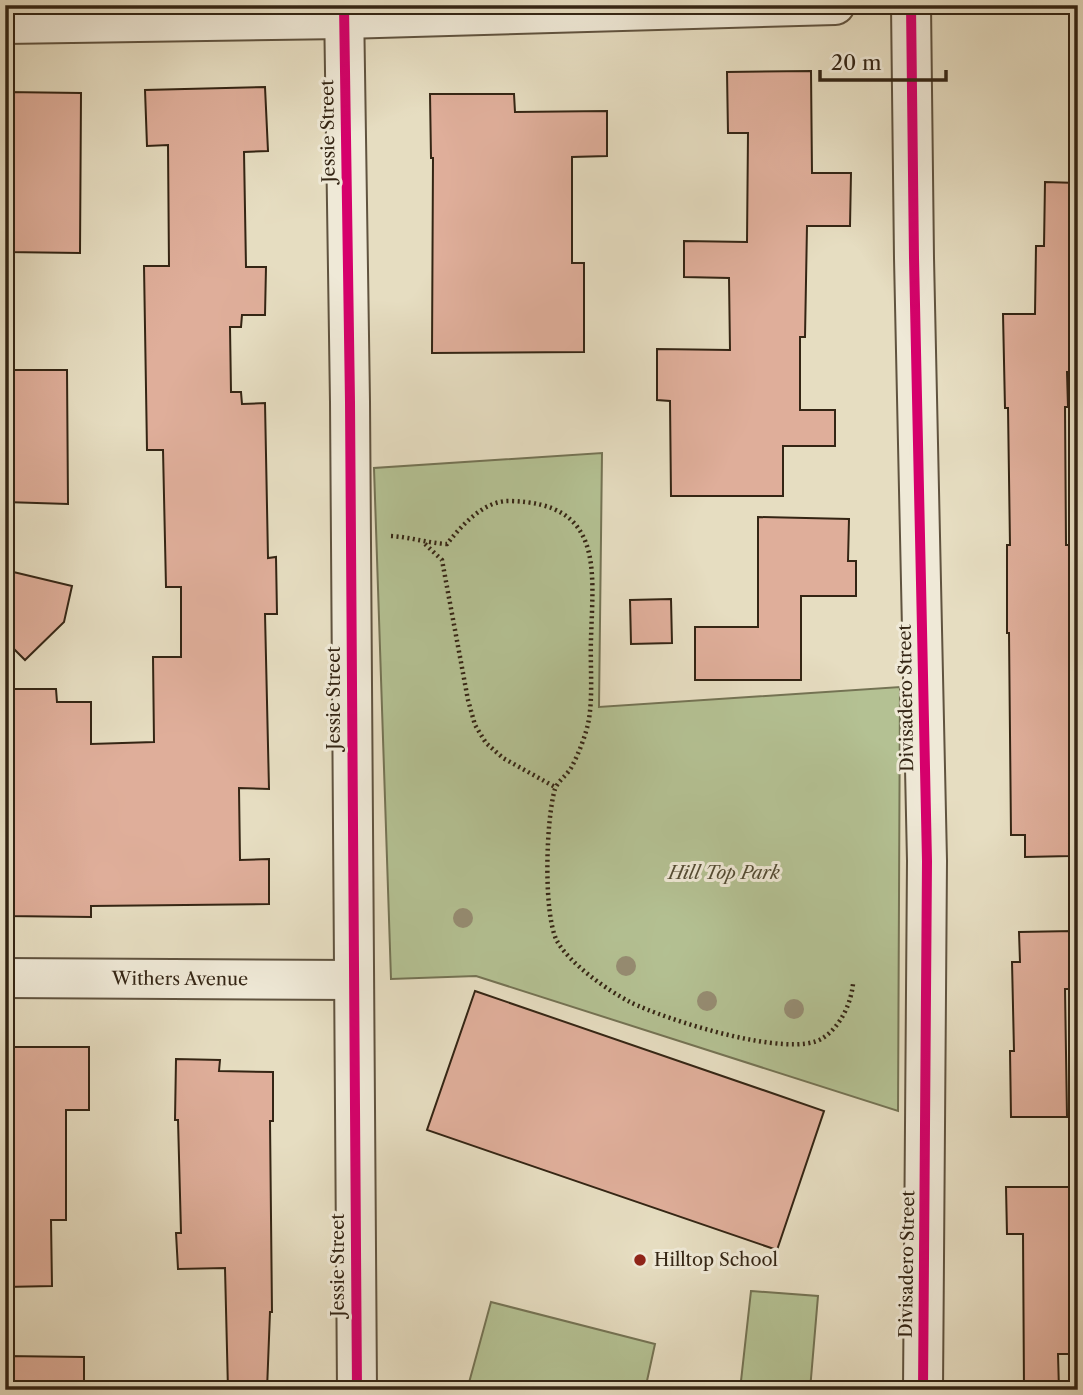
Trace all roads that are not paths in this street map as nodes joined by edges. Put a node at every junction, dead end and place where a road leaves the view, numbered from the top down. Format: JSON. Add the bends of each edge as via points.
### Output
{"nodes":[{"id":1,"x":835,"y":5,"type":"edge"},
{"id":2,"x":911,"y":5,"type":"edge"},
{"id":3,"x":344,"y":12,"type":"edge"},
{"id":4,"x":5,"y":24,"type":"edge"},
{"id":5,"x":5,"y":978,"type":"edge"},
{"id":6,"x":354,"y":980,"type":"junction"},
{"id":7,"x":357,"y":1390,"type":"edge"},
{"id":8,"x":923,"y":1390,"type":"edge"}],
"edges":[{"from":1,"to":3,"type":"street"},
{"from":2,"to":8,"type":"street","name":"Divisadero Street","via":[[927,861]]},
{"from":3,"to":4,"type":"street"},
{"from":3,"to":6,"type":"street","name":"Jessie Street"},
{"from":5,"to":6,"type":"street","name":"Withers Avenue"},
{"from":6,"to":7,"type":"street","name":"Jessie Street"}]}
